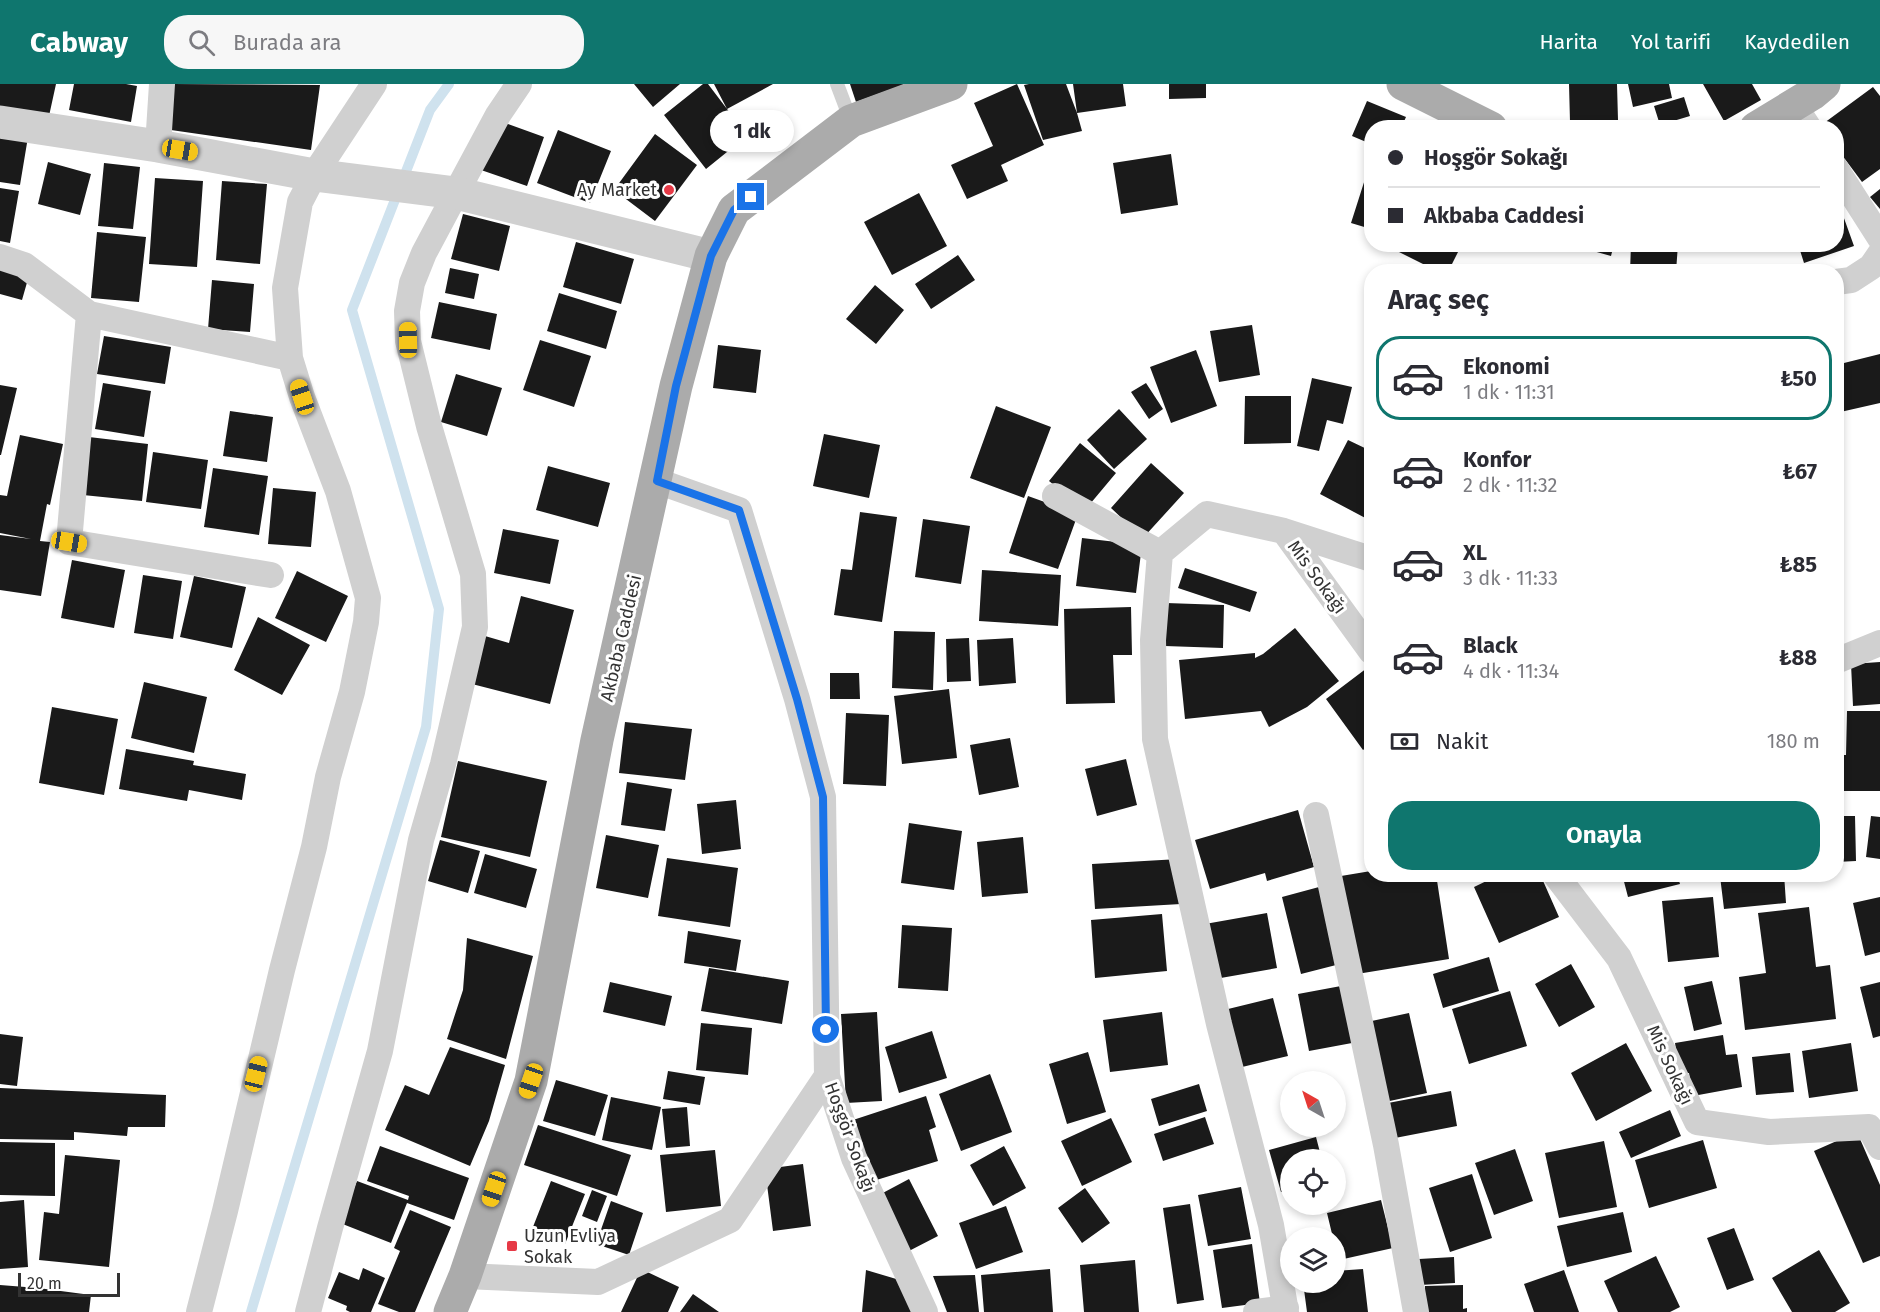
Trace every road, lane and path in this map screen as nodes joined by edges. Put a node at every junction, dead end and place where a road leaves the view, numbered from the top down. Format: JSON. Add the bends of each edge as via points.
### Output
{"nodes":[{"id":1,"x":162,"y":84,"type":"edge"},
{"id":2,"x":374,"y":84,"type":"edge"},
{"id":3,"x":519,"y":84,"type":"edge"},
{"id":4,"x":837,"y":84,"type":"edge"},
{"id":5,"x":951,"y":84,"type":"edge"},
{"id":6,"x":1403,"y":84,"type":"edge"},
{"id":7,"x":1824,"y":84,"type":"edge"},
{"id":8,"x":1801,"y":116,"type":"edge"},
{"id":9,"x":1475,"y":120,"type":"edge"},
{"id":10,"x":1786,"y":120,"type":"edge"},
{"id":11,"x":851,"y":121,"type":"junction"},
{"id":12,"x":0,"y":122,"type":"edge"},
{"id":13,"x":158,"y":146,"type":"junction"},
{"id":14,"x":314,"y":175,"type":"junction"},
{"id":15,"x":1844,"y":182,"type":"edge"},
{"id":16,"x":446,"y":191,"type":"junction"},
{"id":17,"x":1880,"y":238,"type":"edge"},
{"id":18,"x":1880,"y":254,"type":"edge"},
{"id":19,"x":711,"y":256,"type":"junction"},
{"id":20,"x":0,"y":257,"type":"edge"},
{"id":21,"x":1844,"y":281,"type":"edge"},
{"id":22,"x":89,"y":314,"type":"junction"},
{"id":23,"x":290,"y":358,"type":"junction"},
{"id":24,"x":657,"y":481,"type":"junction"},
{"id":25,"x":1055,"y":496,"type":"dead end"},
{"id":26,"x":1284,"y":531,"type":"junction"},
{"id":27,"x":1160,"y":553,"type":"junction"},
{"id":28,"x":1364,"y":557,"type":"edge"},
{"id":29,"x":271,"y":575,"type":"dead end"},
{"id":30,"x":1364,"y":641,"type":"edge"},
{"id":31,"x":1880,"y":643,"type":"edge"},
{"id":32,"x":1844,"y":658,"type":"edge"},
{"id":33,"x":1316,"y":814,"type":"dead end"},
{"id":34,"x":1561,"y":882,"type":"edge"},
{"id":35,"x":827,"y":1076,"type":"junction"},
{"id":36,"x":1880,"y":1147,"type":"edge"},
{"id":37,"x":465,"y":1276,"type":"junction"},
{"id":38,"x":1286,"y":1310,"type":"edge"},
{"id":39,"x":199,"y":1312,"type":"edge"},
{"id":40,"x":308,"y":1312,"type":"edge"},
{"id":41,"x":450,"y":1312,"type":"edge"},
{"id":42,"x":925,"y":1312,"type":"edge"},
{"id":43,"x":1256,"y":1312,"type":"edge"},
{"id":44,"x":1416,"y":1312,"type":"edge"}],
"edges":[{"from":1,"to":13,"type":"street"},
{"from":2,"to":14,"type":"street"},
{"from":3,"to":16,"type":"street"},
{"from":4,"to":11,"type":"lane"},
{"from":5,"to":11,"type":"main road","name":"Akbaba Caddesi"},
{"from":6,"to":9,"type":"main road"},
{"from":7,"to":8,"type":"main road","via":[[1812,94]]},
{"from":8,"to":10,"type":"main road"},
{"from":11,"to":19,"type":"main road","name":"Akbaba Caddesi","via":[[734,210]]},
{"from":12,"to":13,"type":"street"},
{"from":13,"to":14,"type":"street"},
{"from":14,"to":16,"type":"street"},
{"from":14,"to":23,"type":"street","via":[[300,202],[285,288]]},
{"from":15,"to":17,"type":"street"},
{"from":16,"to":19,"type":"street"},
{"from":16,"to":40,"type":"street","via":[[412,283],[407,311],[408,340],[473,574],[476,627],[421,840],[380,1051]]},
{"from":18,"to":21,"type":"street","via":[[1871,267]]},
{"from":19,"to":24,"type":"main road","name":"Akbaba Caddesi","via":[[676,386]]},
{"from":20,"to":22,"type":"street","via":[[24,265]]},
{"from":22,"to":23,"type":"street"},
{"from":22,"to":29,"type":"street","via":[[69,542]]},
{"from":23,"to":39,"type":"street","via":[[345,513],[368,598],[366,622]]},
{"from":24,"to":35,"type":"street","name":"Hoşgör Sokağı","via":[[739,510],[797,699],[823,797]]},
{"from":24,"to":37,"type":"main road","name":"Akbaba Caddesi","via":[[597,740],[531,1081]]},
{"from":25,"to":27,"type":"street"},
{"from":26,"to":27,"type":"street","via":[[1207,514]]},
{"from":26,"to":28,"type":"street"},
{"from":26,"to":30,"type":"street","name":"Mis Sokağı"},
{"from":27,"to":38,"type":"street","via":[[1153,640],[1155,739],[1219,1024],[1271,1225]]},
{"from":31,"to":32,"type":"street"},
{"from":33,"to":44,"type":"street","via":[[1386,1145]]},
{"from":34,"to":36,"type":"street","name":"Mis Sokağı","via":[[1619,958],[1697,1122],[1769,1132],[1869,1127]]},
{"from":35,"to":37,"type":"street","via":[[730,1220],[598,1282]]},
{"from":35,"to":42,"type":"street","name":"Hoşgör Sokağı","via":[[854,1158]]},
{"from":37,"to":41,"type":"main road","name":"Akbaba Caddesi"},
{"from":38,"to":43,"type":"street"}]}
